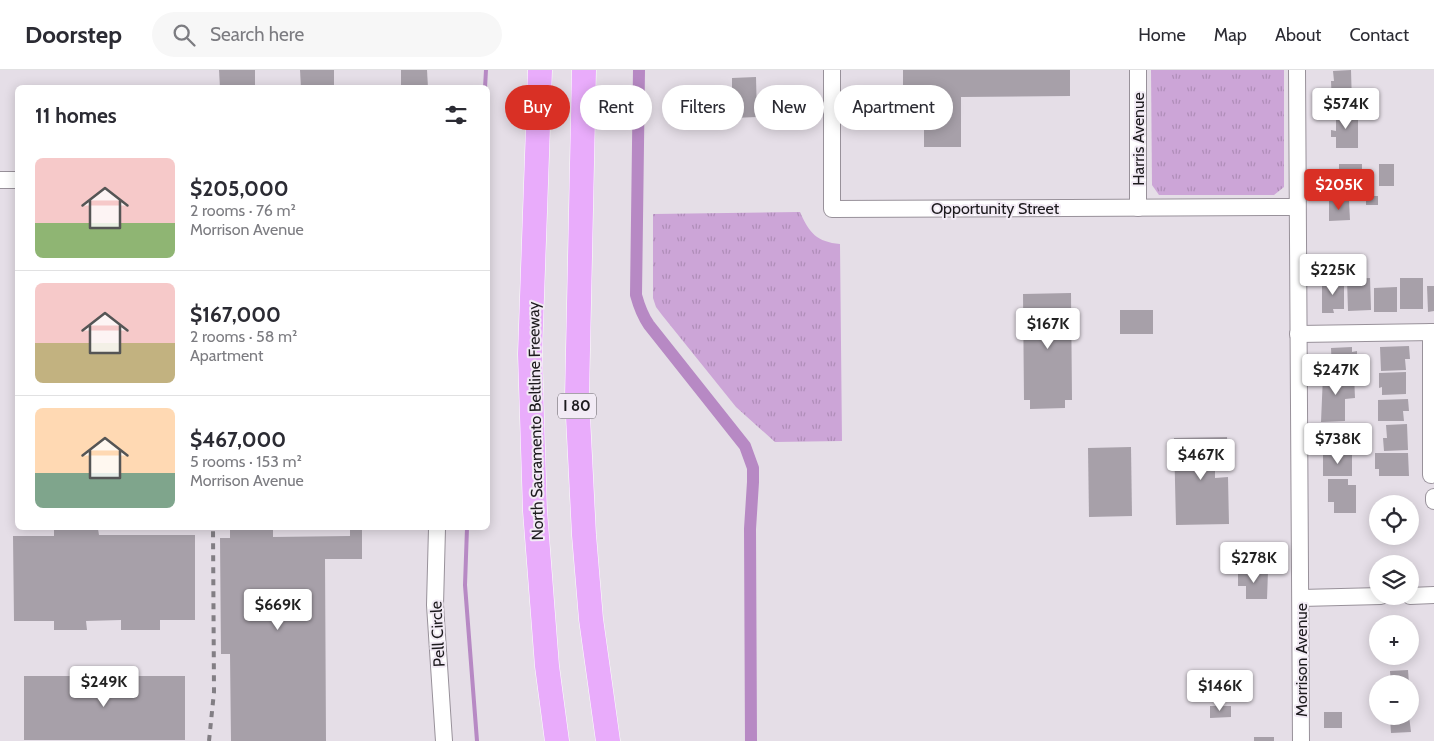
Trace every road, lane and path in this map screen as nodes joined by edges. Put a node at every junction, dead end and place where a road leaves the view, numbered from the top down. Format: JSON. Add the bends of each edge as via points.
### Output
{"nodes":[{"id":1,"x":540,"y":70,"type":"edge"},
{"id":2,"x":584,"y":70,"type":"edge"},
{"id":3,"x":832,"y":70,"type":"edge"},
{"id":4,"x":1138,"y":70,"type":"edge"},
{"id":5,"x":1297,"y":70,"type":"edge"},
{"id":6,"x":0,"y":180,"type":"edge"},
{"id":7,"x":15,"y":180,"type":"edge"},
{"id":8,"x":1297,"y":207,"type":"junction"},
{"id":9,"x":1138,"y":208,"type":"junction"},
{"id":10,"x":1433,"y":332,"type":"edge"},
{"id":11,"x":1298,"y":334,"type":"junction"},
{"id":12,"x":1431,"y":475,"type":"dead end"},
{"id":13,"x":1434,"y":497,"type":"edge"},
{"id":14,"x":1434,"y":501,"type":"edge"},
{"id":15,"x":437,"y":530,"type":"edge"},
{"id":16,"x":1434,"y":595,"type":"edge"},
{"id":17,"x":1369,"y":596,"type":"edge"},
{"id":18,"x":1419,"y":596,"type":"edge"},
{"id":19,"x":1300,"y":598,"type":"junction"},
{"id":20,"x":444,"y":741,"type":"edge"},
{"id":21,"x":557,"y":741,"type":"edge"},
{"id":22,"x":608,"y":741,"type":"edge"},
{"id":23,"x":1301,"y":741,"type":"edge"}],
"edges":[{"from":1,"to":21,"type":"highway","name":"North Sacramento Beltline Freeway","via":[[531,364],[535,511]]},
{"from":2,"to":22,"type":"highway","number":"I 80","via":[[577,397],[591,619]]},
{"from":3,"to":9,"type":"street","name":"Opportunity Street","via":[[832,209]]},
{"from":4,"to":9,"type":"street","name":"Harris Avenue"},
{"from":5,"to":8,"type":"street","name":"Morrison Avenue"},
{"from":6,"to":7,"type":"street"},
{"from":8,"to":9,"type":"street","name":"Opportunity Street"},
{"from":8,"to":11,"type":"street","name":"Morrison Avenue"},
{"from":10,"to":11,"type":"street"},
{"from":10,"to":12,"type":"street"},
{"from":11,"to":19,"type":"street","name":"Morrison Avenue"},
{"from":13,"to":14,"type":"street"},
{"from":15,"to":20,"type":"street","name":"Pell Circle","via":[[435,605]]},
{"from":16,"to":18,"type":"street"},
{"from":17,"to":19,"type":"street"},
{"from":19,"to":23,"type":"street","name":"Morrison Avenue"}]}
